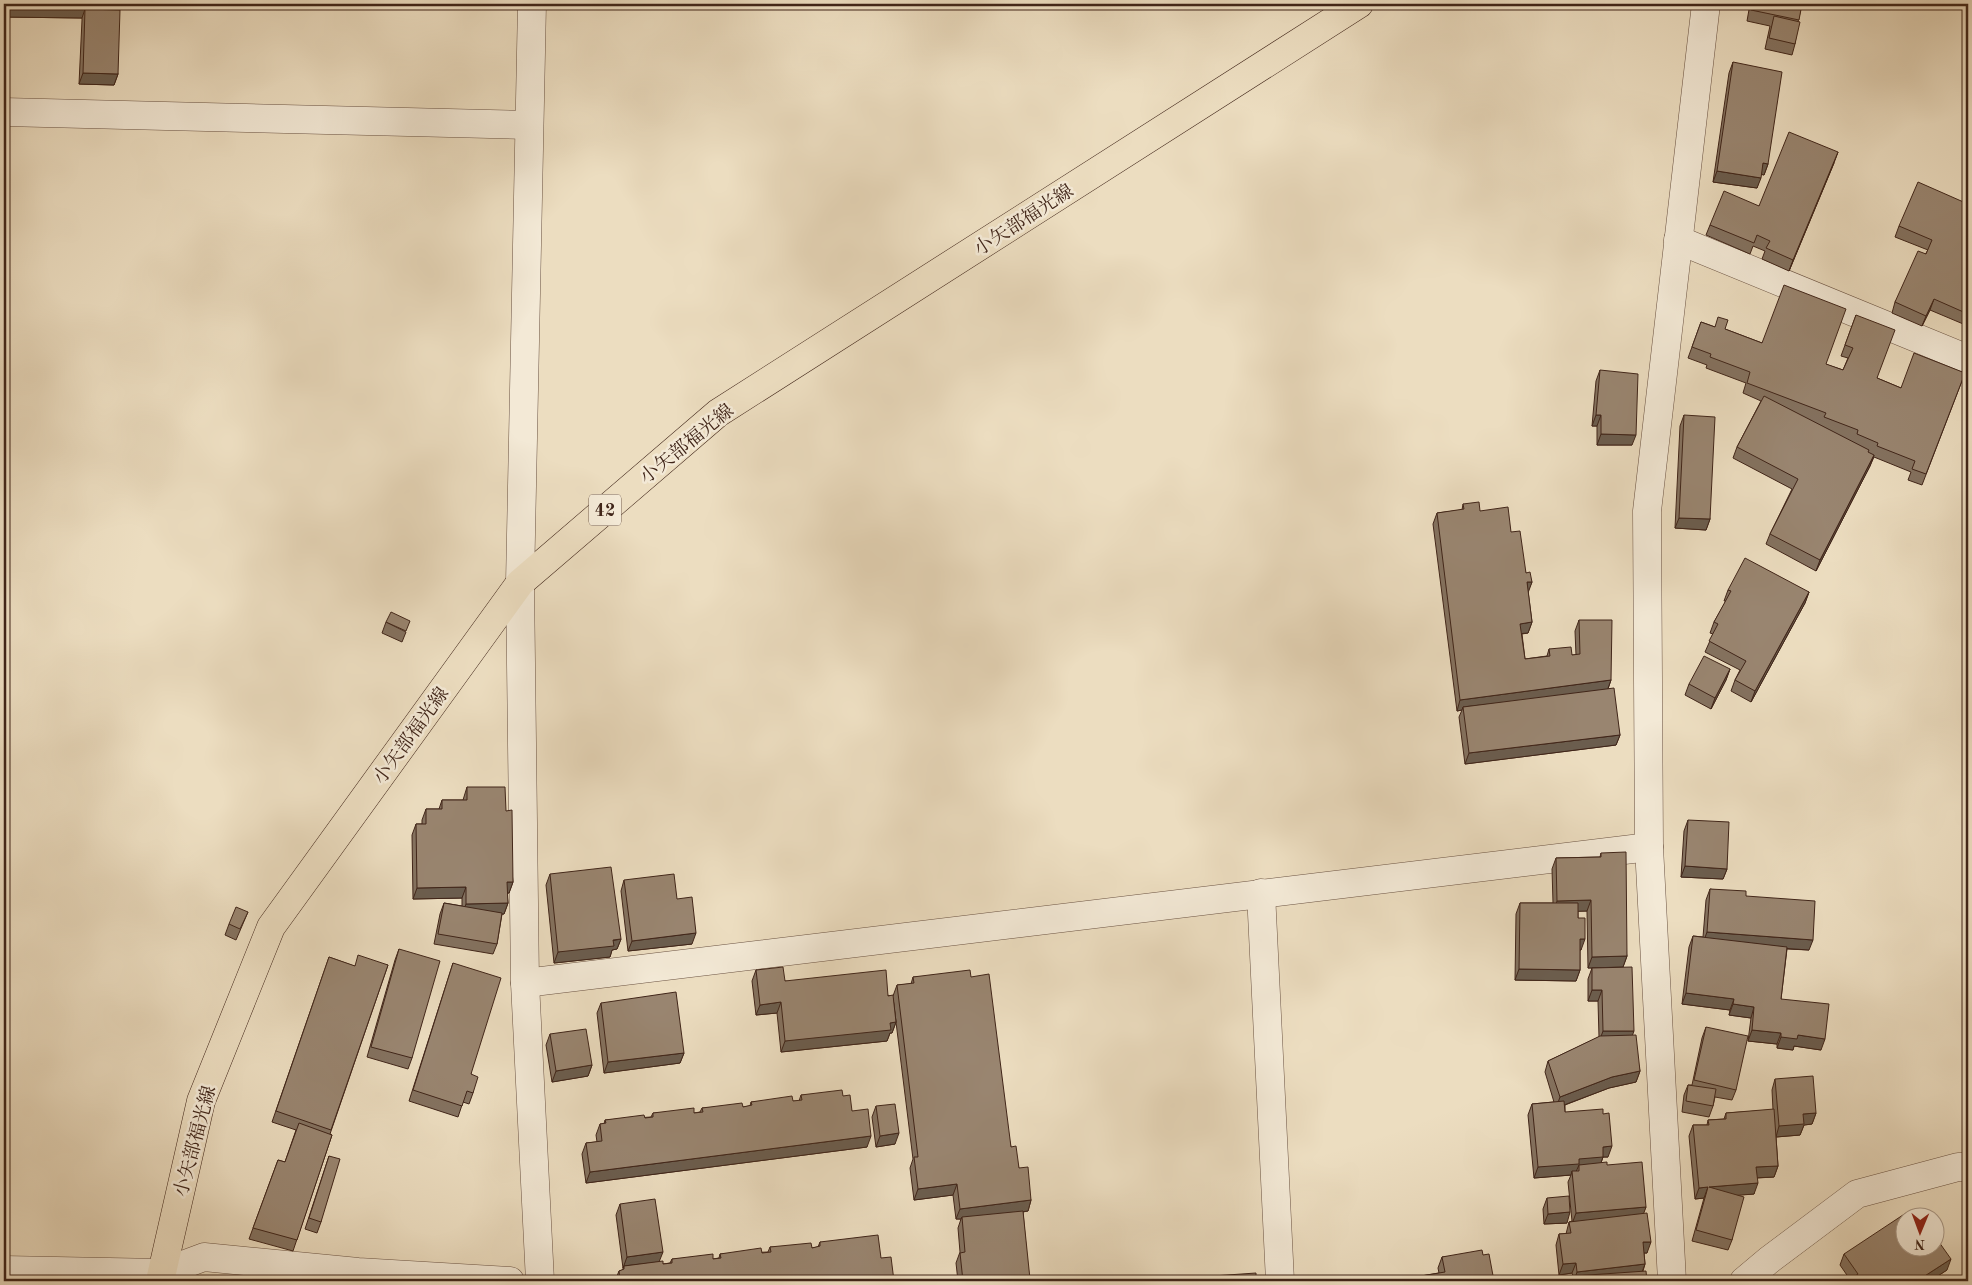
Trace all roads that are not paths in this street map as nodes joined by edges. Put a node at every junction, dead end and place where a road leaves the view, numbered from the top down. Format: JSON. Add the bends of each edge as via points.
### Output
{"nodes":[{"id":1,"x":532,"y":4,"type":"edge"},
{"id":2,"x":1359,"y":4,"type":"edge"},
{"id":3,"x":1706,"y":4,"type":"edge"},
{"id":4,"x":4,"y":112,"type":"edge"},
{"id":5,"x":529,"y":126,"type":"junction"},
{"id":6,"x":1678,"y":240,"type":"junction"},
{"id":7,"x":1968,"y":359,"type":"edge"},
{"id":8,"x":520,"y":583,"type":"junction"},
{"id":9,"x":1649,"y":847,"type":"junction"},
{"id":10,"x":1261,"y":894,"type":"junction"},
{"id":11,"x":525,"y":983,"type":"junction"},
{"id":12,"x":1968,"y":1167,"type":"edge"},
{"id":13,"x":4,"y":1270,"type":"edge"},
{"id":14,"x":160,"y":1277,"type":"edge"},
{"id":15,"x":510,"y":1281,"type":"edge"},
{"id":16,"x":540,"y":1281,"type":"edge"},
{"id":17,"x":1280,"y":1281,"type":"edge"},
{"id":18,"x":1672,"y":1281,"type":"edge"},
{"id":19,"x":1744,"y":1281,"type":"edge"}],
"edges":[{"from":1,"to":5,"type":"street"},
{"from":2,"to":8,"type":"main road","name":"小矢部福光線","number":"42","via":[[718,413]]},
{"from":3,"to":6,"type":"street"},
{"from":4,"to":5,"type":"street"},
{"from":5,"to":8,"type":"street"},
{"from":6,"to":7,"type":"street"},
{"from":6,"to":9,"type":"street","via":[[1647,511]]},
{"from":8,"to":11,"type":"street"},
{"from":8,"to":14,"type":"main road","name":"小矢部福光線","number":"42","via":[[271,927],[202,1101]]},
{"from":9,"to":10,"type":"street"},
{"from":9,"to":18,"type":"street"},
{"from":10,"to":11,"type":"street"},
{"from":10,"to":17,"type":"street"},
{"from":11,"to":16,"type":"street"},
{"from":12,"to":19,"type":"street","via":[[1857,1194]]},
{"from":13,"to":14,"type":"street"},
{"from":14,"to":15,"type":"street","via":[[204,1257],[358,1272]]}]}
